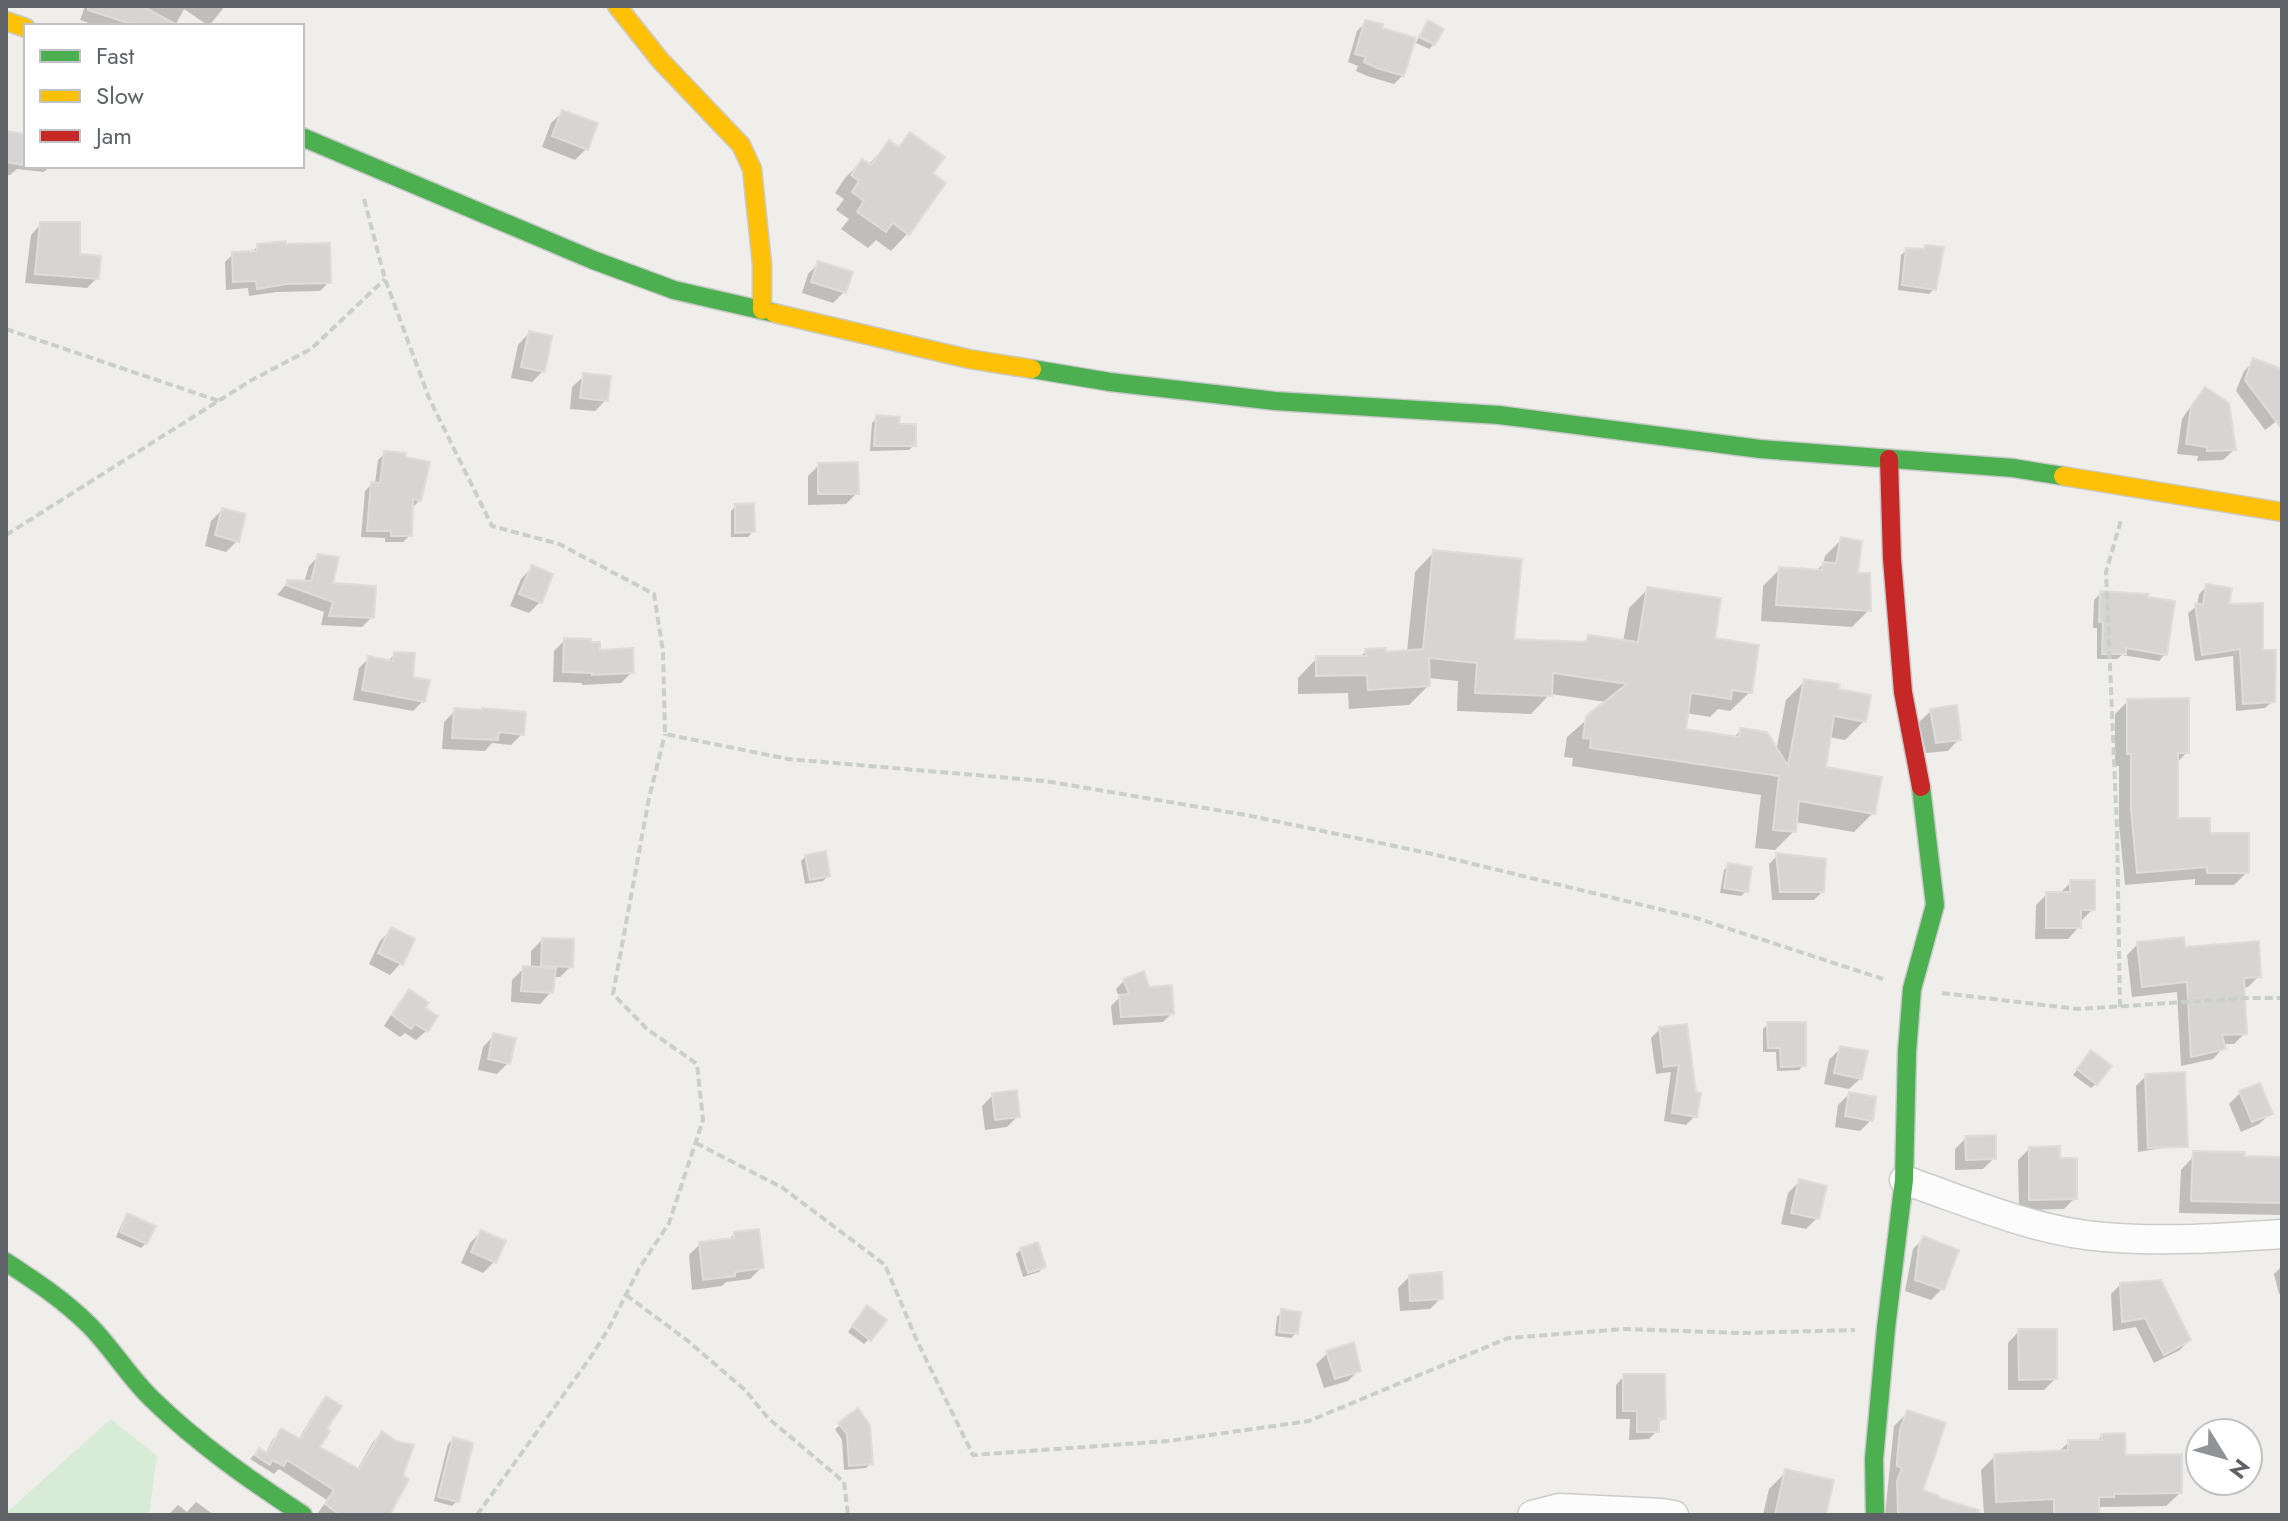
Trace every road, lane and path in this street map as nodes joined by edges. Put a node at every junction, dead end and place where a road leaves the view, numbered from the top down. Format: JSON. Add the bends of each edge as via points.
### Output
{"nodes":[{"id":1,"x":617,"y":6,"type":"edge"},
{"id":2,"x":304,"y":138,"type":"edge"},
{"id":3,"x":354,"y":160,"type":"junction"},
{"id":4,"x":385,"y":279,"type":"junction"},
{"id":5,"x":762,"y":310,"type":"junction"},
{"id":6,"x":6,"y":329,"type":"edge"},
{"id":7,"x":219,"y":401,"type":"junction"},
{"id":8,"x":1889,"y":459,"type":"junction"},
{"id":9,"x":2130,"y":486,"type":"junction"},
{"id":10,"x":2282,"y":512,"type":"edge"},
{"id":11,"x":6,"y":535,"type":"edge"},
{"id":12,"x":665,"y":734,"type":"junction"},
{"id":13,"x":1912,"y":989,"type":"junction"},
{"id":14,"x":2282,"y":998,"type":"edge"},
{"id":15,"x":2120,"y":1007,"type":"junction"},
{"id":16,"x":696,"y":1143,"type":"junction"},
{"id":17,"x":1904,"y":1180,"type":"junction"},
{"id":18,"x":2282,"y":1234,"type":"edge"},
{"id":19,"x":6,"y":1262,"type":"edge"},
{"id":20,"x":626,"y":1295,"type":"junction"},
{"id":21,"x":1886,"y":1328,"type":"junction"},
{"id":22,"x":303,"y":1515,"type":"edge"},
{"id":23,"x":477,"y":1515,"type":"edge"},
{"id":24,"x":848,"y":1515,"type":"edge"},
{"id":25,"x":1532,"y":1515,"type":"edge"},
{"id":26,"x":1674,"y":1515,"type":"edge"},
{"id":27,"x":1875,"y":1515,"type":"edge"}],
"edges":[{"from":1,"to":5,"type":"main road","via":[[741,145],[752,169]]},
{"from":2,"to":3,"type":"main road"},
{"from":3,"to":4,"type":"path"},
{"from":3,"to":5,"type":"main road","via":[[674,290]]},
{"from":4,"to":7,"type":"path","via":[[311,349]]},
{"from":4,"to":12,"type":"path","via":[[429,398],[492,526],[559,544],[654,594],[663,652]]},
{"from":5,"to":8,"type":"main road","via":[[969,359],[1110,382],[1275,401],[1499,415],[1760,449]]},
{"from":6,"to":7,"type":"path"},
{"from":7,"to":11,"type":"path"},
{"from":8,"to":9,"type":"main road","via":[[2013,468]]},
{"from":8,"to":13,"type":"main road","via":[[1902,677],[1935,905]]},
{"from":9,"to":10,"type":"main road"},
{"from":9,"to":15,"type":"path","via":[[2106,572]]},
{"from":12,"to":13,"type":"path","via":[[788,759],[1045,781],[1246,815],[1696,918]]},
{"from":12,"to":16,"type":"path","via":[[613,994],[647,1029],[697,1064],[703,1120]]},
{"from":13,"to":15,"type":"path","via":[[2078,1009]]},
{"from":13,"to":17,"type":"main road"},
{"from":14,"to":15,"type":"path"},
{"from":16,"to":20,"type":"path","via":[[669,1223]]},
{"from":16,"to":21,"type":"path","via":[[783,1188],[885,1265],[973,1455],[1168,1441],[1309,1421],[1508,1338],[1624,1329],[1741,1333]]},
{"from":17,"to":18,"type":"street","via":[[2036,1225],[2103,1237]]},
{"from":17,"to":21,"type":"main road"},
{"from":19,"to":22,"type":"main road","via":[[90,1326],[151,1398],[201,1444]]},
{"from":20,"to":23,"type":"path","via":[[590,1358]]},
{"from":20,"to":24,"type":"path","via":[[688,1341],[844,1482]]},
{"from":21,"to":27,"type":"main road","via":[[1874,1459]]},
{"from":25,"to":26,"type":"street","via":[[1559,1508]]}]}
